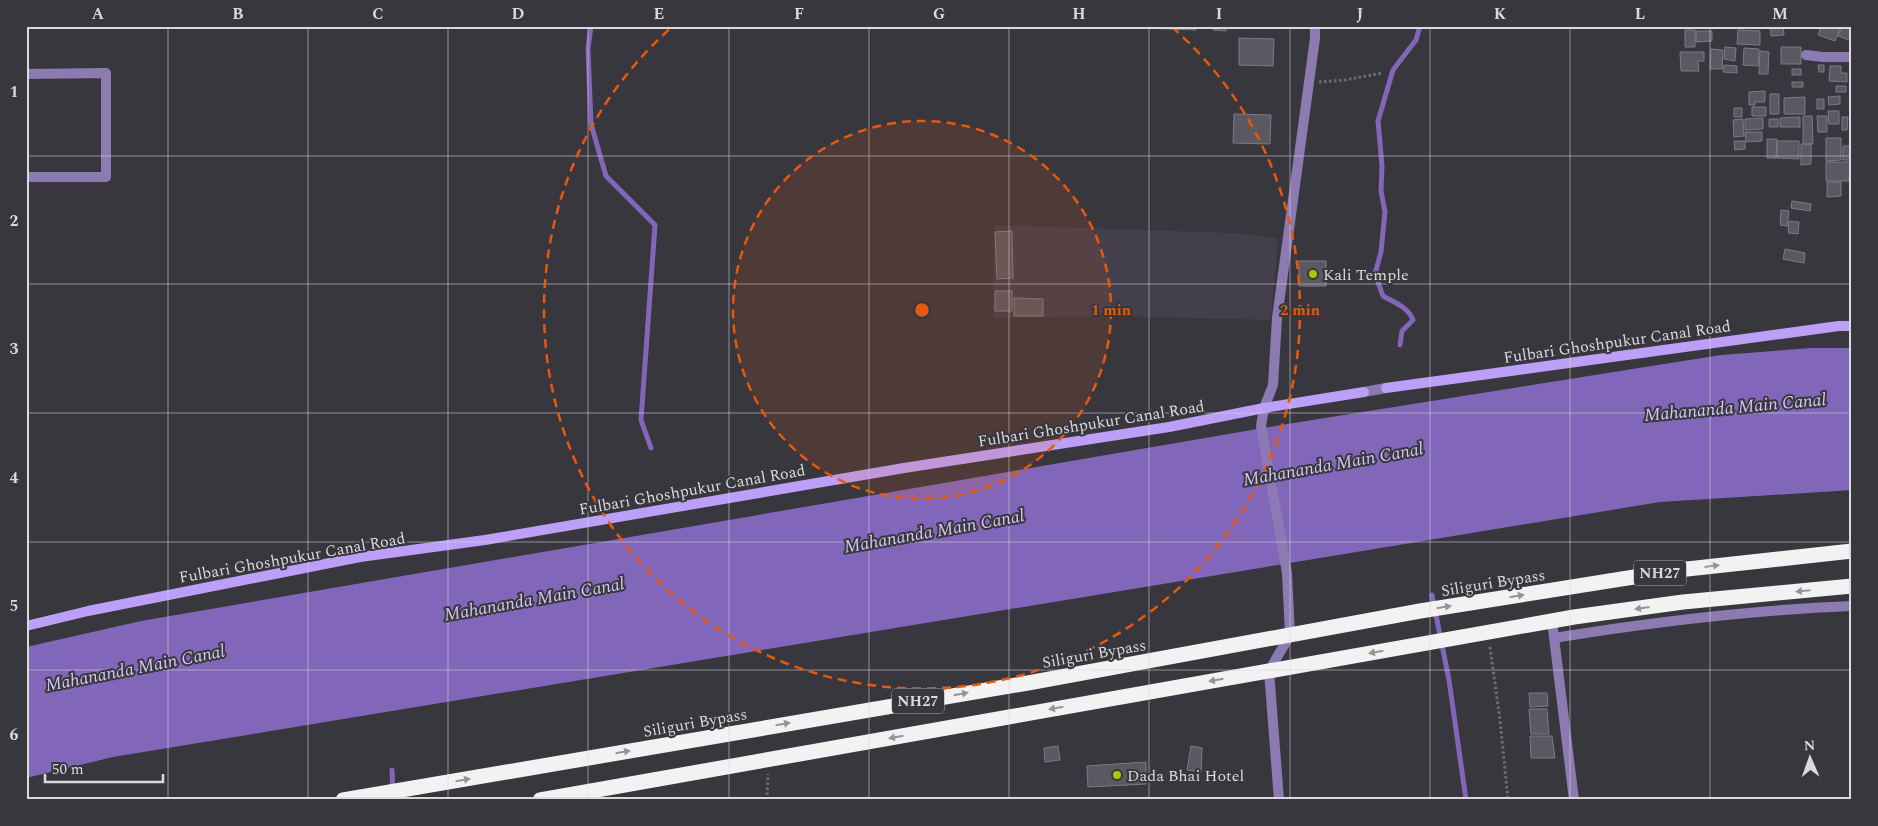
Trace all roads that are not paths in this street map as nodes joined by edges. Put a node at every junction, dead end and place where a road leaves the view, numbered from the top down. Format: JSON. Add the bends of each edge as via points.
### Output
{"nodes":[{"id":1,"x":1315,"y":26,"type":"edge"},
{"id":2,"x":1806,"y":55,"type":"dead end"},
{"id":3,"x":1852,"y":57,"type":"edge"},
{"id":4,"x":26,"y":74,"type":"edge"},
{"id":5,"x":26,"y":178,"type":"edge"},
{"id":6,"x":1852,"y":326,"type":"edge"},
{"id":7,"x":1264,"y":408,"type":"junction"},
{"id":8,"x":1852,"y":551,"type":"edge"},
{"id":9,"x":1852,"y":586,"type":"edge"},
{"id":10,"x":1852,"y":606,"type":"edge"},
{"id":11,"x":1552,"y":621,"type":"junction"},
{"id":12,"x":26,"y":626,"type":"edge"},
{"id":13,"x":1290,"y":635,"type":"junction"},
{"id":14,"x":1554,"y":638,"type":"junction"},
{"id":15,"x":1269,"y":671,"type":"junction"},
{"id":16,"x":365,"y":798,"type":"edge"},
{"id":17,"x":343,"y":800,"type":"edge"},
{"id":18,"x":540,"y":800,"type":"edge"},
{"id":19,"x":1279,"y":800,"type":"edge"},
{"id":20,"x":1574,"y":800,"type":"edge"}],
"edges":[{"from":1,"to":7,"type":"street","via":[[1277,318],[1273,385]]},
{"from":2,"to":3,"type":"street"},
{"from":4,"to":5,"type":"street","via":[[106,73],[106,177]]},
{"from":6,"to":7,"type":"street","name":"Fulbari Ghoshpukur Canal Road","via":[[1386,388]]},
{"from":7,"to":12,"type":"street","name":"Fulbari Ghoshpukur Canal Road","via":[[1169,427],[485,540],[360,557]]},
{"from":7,"to":13,"type":"street","via":[[1261,426],[1287,573]]},
{"from":13,"to":8,"type":"highway","name":"Siliguri Bypass","number":"NH27","one_way":true,"via":[[1678,570]]},
{"from":9,"to":11,"type":"highway","number":"NH27","one_way":true,"via":[[1682,602]]},
{"from":10,"to":14,"type":"street","via":[[1800,608],[1627,626]]},
{"from":11,"to":14,"type":"street"},
{"from":11,"to":15,"type":"highway","number":"NH27","one_way":true},
{"from":13,"to":15,"type":"street"},
{"from":16,"to":13,"type":"highway","name":"Siliguri Bypass","number":"NH27","one_way":true},
{"from":14,"to":20,"type":"street"},
{"from":15,"to":18,"type":"highway","number":"NH27","one_way":true},
{"from":15,"to":19,"type":"street"},
{"from":16,"to":17,"type":"highway","name":"Siliguri Bypass","number":"NH27"}]}
